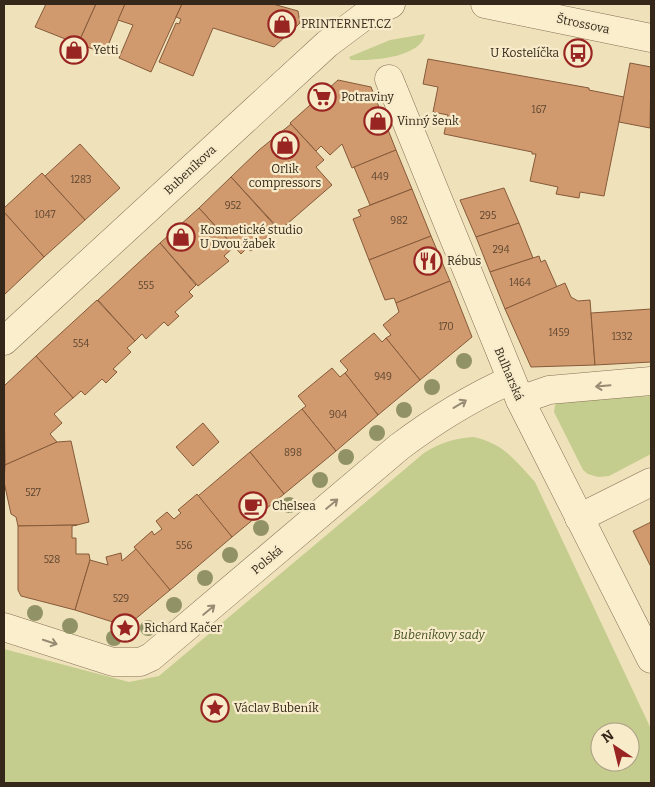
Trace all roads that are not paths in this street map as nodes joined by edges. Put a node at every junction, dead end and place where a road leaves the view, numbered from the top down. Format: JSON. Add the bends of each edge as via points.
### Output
{"nodes":[{"id":1,"x":486,"y":4,"type":"edge"},
{"id":2,"x":384,"y":5,"type":"edge"},
{"id":3,"x":651,"y":38,"type":"edge"},
{"id":4,"x":389,"y":79,"type":"dead end"},
{"id":5,"x":4,"y":341,"type":"edge"},
{"id":6,"x":651,"y":382,"type":"edge"},
{"id":7,"x":516,"y":390,"type":"junction"},
{"id":8,"x":651,"y":482,"type":"edge"},
{"id":9,"x":579,"y":518,"type":"junction"},
{"id":10,"x":4,"y":627,"type":"edge"},
{"id":11,"x":651,"y":659,"type":"edge"}],
"edges":[{"from":1,"to":3,"type":"street","name":"Štrossova"},
{"from":2,"to":5,"type":"street","name":"Bubeníkova","via":[[327,44]]},
{"from":4,"to":7,"type":"street","name":"Bulharská"},
{"from":6,"to":7,"type":"street","name":"Polská","one_way":true},
{"from":7,"to":9,"type":"street","name":"Bulharská"},
{"from":10,"to":7,"type":"street","name":"Polská","one_way":true,"via":[[113,662],[140,662],[151,657],[399,447],[456,407]]},
{"from":8,"to":9,"type":"street"},
{"from":9,"to":11,"type":"street","name":"Bulharská"}]}
